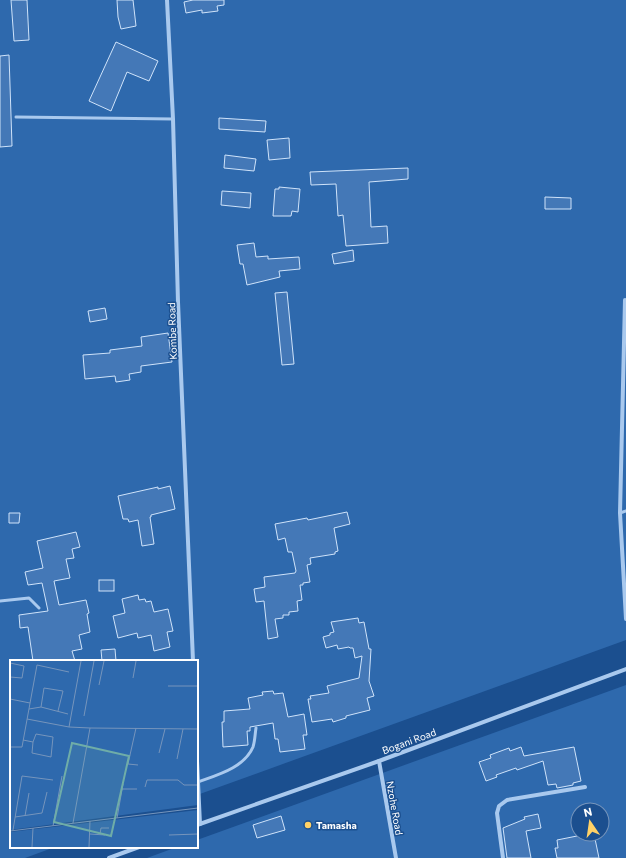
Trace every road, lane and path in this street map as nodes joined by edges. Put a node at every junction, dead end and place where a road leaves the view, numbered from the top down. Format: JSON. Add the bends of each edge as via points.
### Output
{"nodes":[{"id":1,"x":167,"y":0,"type":"edge"},
{"id":2,"x":16,"y":117,"type":"dead end"},
{"id":3,"x":173,"y":119,"type":"junction"},
{"id":4,"x":625,"y":300,"type":"dead end"},
{"id":5,"x":624,"y":359,"type":"edge"},
{"id":6,"x":626,"y":511,"type":"edge"},
{"id":7,"x":620,"y":513,"type":"junction"},
{"id":8,"x":0,"y":602,"type":"edge"},
{"id":9,"x":39,"y":608,"type":"dead end"},
{"id":10,"x":626,"y":619,"type":"edge"},
{"id":11,"x":193,"y":660,"type":"edge"},
{"id":12,"x":626,"y":669,"type":"edge"},
{"id":13,"x":256,"y":728,"type":"dead end"},
{"id":14,"x":379,"y":761,"type":"junction"},
{"id":15,"x":198,"y":782,"type":"edge"},
{"id":16,"x":585,"y":787,"type":"dead end"},
{"id":17,"x":199,"y":825,"type":"edge"},
{"id":18,"x":136,"y":848,"type":"edge"},
{"id":19,"x":109,"y":858,"type":"edge"},
{"id":20,"x":396,"y":858,"type":"edge"},
{"id":21,"x":503,"y":858,"type":"edge"}],
"edges":[{"from":1,"to":3,"type":"street","name":"Kombe Road"},
{"from":2,"to":3,"type":"lane"},
{"from":3,"to":11,"type":"street","name":"Kombe Road"},
{"from":4,"to":5,"type":"street"},
{"from":5,"to":7,"type":"street"},
{"from":6,"to":7,"type":"lane"},
{"from":7,"to":10,"type":"street"},
{"from":8,"to":9,"type":"lane","via":[[29,598]]},
{"from":12,"to":14,"type":"street","name":"Bogani Road"},
{"from":13,"to":15,"type":"lane","via":[[253,745],[244,758],[230,770]]},
{"from":14,"to":17,"type":"street","name":"Bogani Road"},
{"from":14,"to":20,"type":"street","name":"Nzohe Road"},
{"from":15,"to":17,"type":"street"},
{"from":16,"to":21,"type":"street","via":[[507,800],[499,806],[497,813]]},
{"from":18,"to":19,"type":"street"}]}
